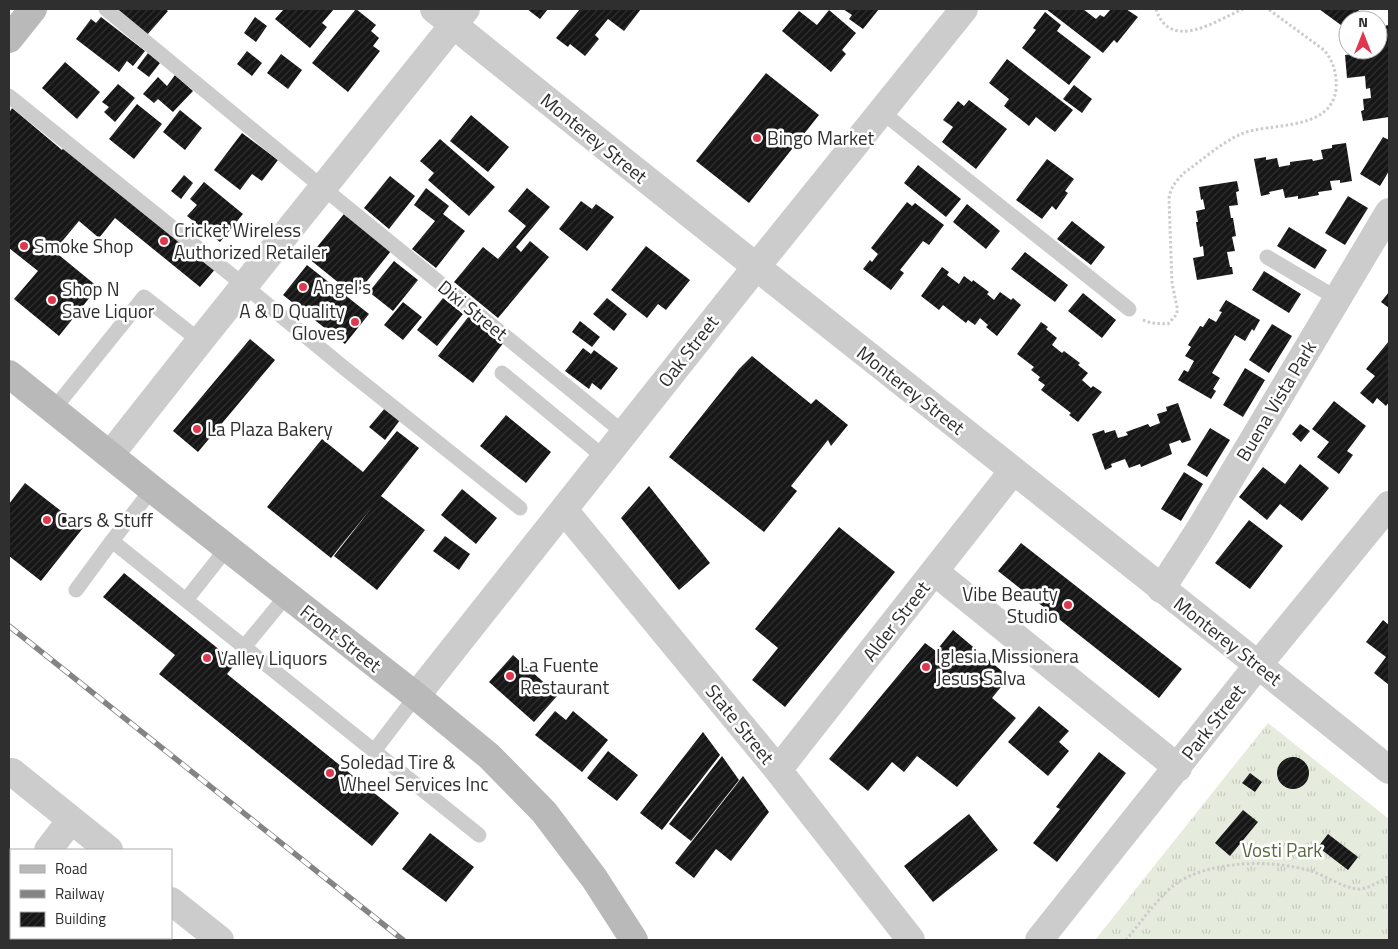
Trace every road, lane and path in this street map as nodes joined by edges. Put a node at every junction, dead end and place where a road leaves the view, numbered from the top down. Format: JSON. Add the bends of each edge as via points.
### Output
{"nodes":[{"id":1,"x":33,"y":9,"type":"edge"},
{"id":2,"x":106,"y":9,"type":"edge"},
{"id":3,"x":964,"y":9,"type":"edge"},
{"id":4,"x":1156,"y":9,"type":"edge"},
{"id":5,"x":1243,"y":9,"type":"edge"},
{"id":6,"x":1268,"y":9,"type":"edge"},
{"id":7,"x":451,"y":14,"type":"edge"},
{"id":8,"x":10,"y":35,"type":"edge"},
{"id":9,"x":9,"y":96,"type":"edge"},
{"id":10,"x":882,"y":112,"type":"junction"},
{"id":11,"x":322,"y":188,"type":"junction"},
{"id":12,"x":1389,"y":212,"type":"edge"},
{"id":13,"x":1267,"y":257,"type":"dead end"},
{"id":14,"x":755,"y":267,"type":"junction"},
{"id":15,"x":245,"y":286,"type":"junction"},
{"id":16,"x":1338,"y":299,"type":"junction"},
{"id":17,"x":1129,"y":309,"type":"joint"},
{"id":18,"x":200,"y":341,"type":"junction"},
{"id":19,"x":9,"y":374,"type":"edge"},
{"id":20,"x":502,"y":374,"type":"dead end"},
{"id":21,"x":53,"y":410,"type":"junction"},
{"id":22,"x":624,"y":433,"type":"junction"},
{"id":23,"x":110,"y":455,"type":"junction"},
{"id":24,"x":605,"y":458,"type":"junction"},
{"id":25,"x":1013,"y":471,"type":"junction"},
{"id":26,"x":152,"y":489,"type":"junction"},
{"id":27,"x":1389,"y":505,"type":"edge"},
{"id":28,"x":520,"y":508,"type":"dead end"},
{"id":29,"x":564,"y":510,"type":"junction"},
{"id":30,"x":112,"y":542,"type":"junction"},
{"id":31,"x":227,"y":548,"type":"junction"},
{"id":32,"x":934,"y":572,"type":"junction"},
{"id":33,"x":1161,"y":589,"type":"junction"},
{"id":34,"x":76,"y":590,"type":"dead end"},
{"id":35,"x":287,"y":595,"type":"junction"},
{"id":36,"x":186,"y":600,"type":"junction"},
{"id":37,"x":244,"y":648,"type":"junction"},
{"id":38,"x":1258,"y":665,"type":"junction"},
{"id":39,"x":416,"y":696,"type":"junction"},
{"id":40,"x":374,"y":751,"type":"junction"},
{"id":41,"x":1178,"y":768,"type":"junction"},
{"id":42,"x":778,"y":770,"type":"junction"},
{"id":43,"x":1389,"y":770,"type":"edge"},
{"id":44,"x":12,"y":772,"type":"dead end"},
{"id":45,"x":72,"y":820,"type":"junction"},
{"id":46,"x":479,"y":835,"type":"dead end"},
{"id":47,"x":49,"y":849,"type":"edge"},
{"id":48,"x":108,"y":849,"type":"edge"},
{"id":49,"x":1389,"y":876,"type":"edge"},
{"id":50,"x":172,"y":901,"type":"edge"},
{"id":51,"x":218,"y":939,"type":"edge"},
{"id":52,"x":634,"y":940,"type":"edge"},
{"id":53,"x":912,"y":940,"type":"edge"},
{"id":54,"x":1039,"y":940,"type":"edge"},
{"id":55,"x":1126,"y":940,"type":"edge"}],
"edges":[{"from":1,"to":8,"type":"main road"},
{"from":2,"to":11,"type":"lane","name":"Dixi Street"},
{"from":3,"to":10,"type":"street","name":"Oak Street"},
{"from":4,"to":5,"type":"path","via":[[1163,23],[1185,31],[1208,26]]},
{"from":6,"to":17,"type":"path","via":[[1330,57],[1336,84],[1331,103],[1323,112],[1296,124],[1243,133],[1184,173],[1168,199],[1172,283],[1177,314],[1168,324],[1160,324],[1145,321]]},
{"from":7,"to":11,"type":"street"},
{"from":7,"to":14,"type":"street","name":"Monterey Street"},
{"from":9,"to":15,"type":"lane"},
{"from":10,"to":14,"type":"street","name":"Oak Street"},
{"from":10,"to":17,"type":"lane"},
{"from":11,"to":15,"type":"street"},
{"from":11,"to":22,"type":"lane","name":"Dixi Street"},
{"from":12,"to":16,"type":"street","name":"Buena Vista Park"},
{"from":13,"to":16,"type":"lane"},
{"from":14,"to":22,"type":"street","name":"Oak Street"},
{"from":14,"to":25,"type":"street","name":"Monterey Street"},
{"from":15,"to":18,"type":"street"},
{"from":15,"to":28,"type":"lane"},
{"from":16,"to":33,"type":"street","name":"Buena Vista Park"},
{"from":18,"to":21,"type":"lane","via":[[144,297]]},
{"from":18,"to":23,"type":"street"},
{"from":19,"to":21,"type":"main road","name":"Front Street"},
{"from":20,"to":24,"type":"lane"},
{"from":21,"to":23,"type":"main road","name":"Front Street"},
{"from":22,"to":24,"type":"street","name":"Oak Street"},
{"from":23,"to":26,"type":"main road","name":"Front Street"},
{"from":24,"to":29,"type":"street","name":"Oak Street"},
{"from":25,"to":32,"type":"street","name":"Alder Street"},
{"from":25,"to":33,"type":"street","name":"Monterey Street"},
{"from":26,"to":30,"type":"lane"},
{"from":26,"to":31,"type":"main road","name":"Front Street"},
{"from":27,"to":38,"type":"street","name":"Park Street"},
{"from":29,"to":39,"type":"street","name":"Oak Street"},
{"from":29,"to":42,"type":"street","name":"State Street"},
{"from":30,"to":34,"type":"lane"},
{"from":30,"to":36,"type":"lane"},
{"from":31,"to":35,"type":"main road","name":"Front Street"},
{"from":31,"to":36,"type":"lane"},
{"from":32,"to":41,"type":"street"},
{"from":32,"to":42,"type":"street","name":"Alder Street"},
{"from":33,"to":38,"type":"street","name":"Monterey Street"},
{"from":35,"to":37,"type":"lane"},
{"from":35,"to":39,"type":"main road","name":"Front Street"},
{"from":36,"to":37,"type":"lane"},
{"from":37,"to":40,"type":"lane"},
{"from":38,"to":41,"type":"street","name":"Park Street"},
{"from":38,"to":43,"type":"street","name":"Monterey Street"},
{"from":39,"to":40,"type":"lane"},
{"from":39,"to":52,"type":"main road","name":"Front Street","via":[[489,756],[544,812],[594,878]]},
{"from":40,"to":46,"type":"lane"},
{"from":41,"to":54,"type":"street","name":"Park Street"},
{"from":42,"to":53,"type":"street","name":"State Street"},
{"from":44,"to":45,"type":"street"},
{"from":45,"to":47,"type":"street"},
{"from":45,"to":48,"type":"street"},
{"from":49,"to":55,"type":"path","via":[[1356,889],[1294,866],[1255,864],[1209,868],[1174,885]]},
{"from":50,"to":51,"type":"street"}]}
